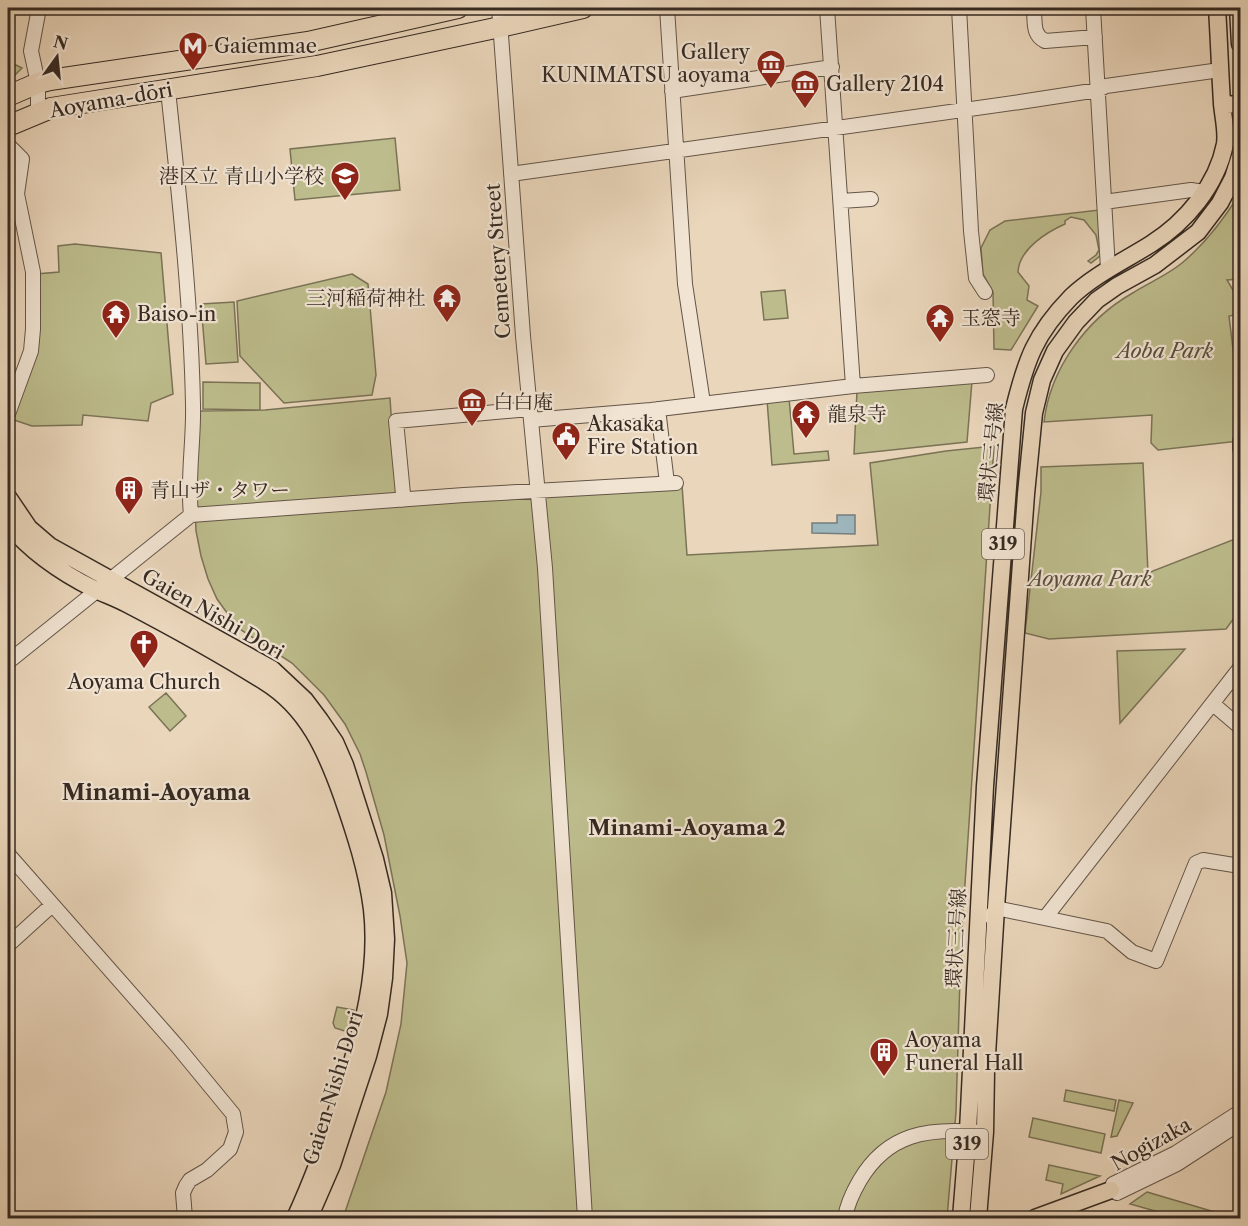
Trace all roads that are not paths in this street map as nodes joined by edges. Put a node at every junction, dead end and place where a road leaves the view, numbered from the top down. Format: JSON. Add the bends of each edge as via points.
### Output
{"nodes":[{"id":1,"x":39,"y":8,"type":"edge"},
{"id":2,"x":458,"y":8,"type":"edge"},
{"id":3,"x":499,"y":8,"type":"edge"},
{"id":4,"x":583,"y":8,"type":"edge"},
{"id":5,"x":667,"y":8,"type":"edge"},
{"id":6,"x":827,"y":8,"type":"edge"},
{"id":7,"x":959,"y":8,"type":"edge"},
{"id":8,"x":1093,"y":8,"type":"edge"},
{"id":9,"x":1217,"y":8,"type":"edge"},
{"id":10,"x":1238,"y":8,"type":"edge"},
{"id":11,"x":1034,"y":11,"type":"dead end"},
{"id":12,"x":500,"y":27,"type":"junction"},
{"id":13,"x":1095,"y":37,"type":"junction"},
{"id":14,"x":1240,"y":44,"type":"edge"},
{"id":15,"x":831,"y":67,"type":"junction"},
{"id":16,"x":1220,"y":70,"type":"junction"},
{"id":17,"x":38,"y":83,"type":"junction"},
{"id":18,"x":168,"y":90,"type":"junction"},
{"id":19,"x":1098,"y":90,"type":"junction"},
{"id":20,"x":672,"y":91,"type":"junction"},
{"id":21,"x":8,"y":96,"type":"edge"},
{"id":22,"x":1240,"y":104,"type":"edge"},
{"id":23,"x":1222,"y":105,"type":"junction"},
{"id":24,"x":966,"y":110,"type":"junction"},
{"id":25,"x":38,"y":112,"type":"junction"},
{"id":26,"x":8,"y":126,"type":"edge"},
{"id":27,"x":837,"y":128,"type":"junction"},
{"id":28,"x":8,"y":145,"type":"edge"},
{"id":29,"x":676,"y":152,"type":"junction"},
{"id":30,"x":1240,"y":156,"type":"edge"},
{"id":31,"x":511,"y":174,"type":"junction"},
{"id":32,"x":1204,"y":192,"type":"junction"},
{"id":33,"x":871,"y":199,"type":"dead end"},
{"id":34,"x":841,"y":201,"type":"junction"},
{"id":35,"x":1104,"y":202,"type":"junction"},
{"id":36,"x":1108,"y":269,"type":"junction"},
{"id":37,"x":985,"y":292,"type":"dead end"},
{"id":38,"x":987,"y":375,"type":"dead end"},
{"id":39,"x":853,"y":386,"type":"junction"},
{"id":40,"x":703,"y":403,"type":"junction"},
{"id":41,"x":658,"y":409,"type":"junction"},
{"id":42,"x":8,"y":414,"type":"edge"},
{"id":43,"x":531,"y":415,"type":"junction"},
{"id":44,"x":1240,"y":440,"type":"edge"},
{"id":45,"x":1240,"y":449,"type":"edge"},
{"id":46,"x":538,"y":490,"type":"junction"},
{"id":47,"x":8,"y":497,"type":"edge"},
{"id":48,"x":402,"y":500,"type":"junction"},
{"id":49,"x":191,"y":515,"type":"junction"},
{"id":50,"x":8,"y":524,"type":"edge"},
{"id":51,"x":110,"y":579,"type":"junction"},
{"id":52,"x":96,"y":590,"type":"junction"},
{"id":53,"x":209,"y":641,"type":"junction"},
{"id":54,"x":8,"y":662,"type":"edge"},
{"id":55,"x":1240,"y":668,"type":"edge"},
{"id":56,"x":1213,"y":704,"type":"junction"},
{"id":57,"x":1240,"y":727,"type":"edge"},
{"id":58,"x":8,"y":854,"type":"edge"},
{"id":59,"x":1240,"y":866,"type":"edge"},
{"id":60,"x":52,"y":905,"type":"junction"},
{"id":61,"x":996,"y":908,"type":"junction"},
{"id":62,"x":1045,"y":918,"type":"junction"},
{"id":63,"x":977,"y":940,"type":"junction"},
{"id":64,"x":8,"y":945,"type":"edge"},
{"id":65,"x":1240,"y":1112,"type":"edge"},
{"id":66,"x":1240,"y":1124,"type":"edge"},
{"id":67,"x":968,"y":1131,"type":"junction"},
{"id":68,"x":985,"y":1132,"type":"junction"},
{"id":69,"x":1111,"y":1190,"type":"dead end"},
{"id":70,"x":977,"y":1216,"type":"edge"},
{"id":71,"x":185,"y":1218,"type":"edge"},
{"id":72,"x":295,"y":1218,"type":"edge"},
{"id":73,"x":309,"y":1218,"type":"edge"},
{"id":74,"x":585,"y":1218,"type":"edge"},
{"id":75,"x":845,"y":1218,"type":"edge"},
{"id":76,"x":961,"y":1218,"type":"edge"},
{"id":77,"x":1035,"y":1218,"type":"edge"}],
"edges":[{"from":1,"to":17,"type":"street","via":[[31,51]]},
{"from":2,"to":17,"type":"highway","name":"Aoyama-dōri","via":[[308,42]]},
{"from":3,"to":12,"type":"street","name":"Cemetery Street"},
{"from":4,"to":12,"type":"highway","name":"Aoyama-dōri"},
{"from":5,"to":20,"type":"street"},
{"from":6,"to":15,"type":"street"},
{"from":7,"to":24,"type":"street"},
{"from":8,"to":13,"type":"street"},
{"from":9,"to":16,"type":"main road","number":"319"},
{"from":10,"to":14,"type":"main road"},
{"from":11,"to":13,"type":"street","via":[[1035,31],[1045,41]]},
{"from":12,"to":18,"type":"highway","name":"Aoyama-dōri","via":[[316,66]]},
{"from":12,"to":31,"type":"street","name":"Cemetery Street"},
{"from":13,"to":19,"type":"street"},
{"from":15,"to":20,"type":"street"},
{"from":15,"to":27,"type":"street"},
{"from":16,"to":19,"type":"street"},
{"from":16,"to":23,"type":"main road","number":"319"},
{"from":17,"to":21,"type":"highway","name":"Aoyama-dōri"},
{"from":17,"to":25,"type":"street"},
{"from":18,"to":25,"type":"highway","name":"Aoyama-dōri"},
{"from":18,"to":49,"type":"street","via":[[183,229],[193,395]]},
{"from":19,"to":24,"type":"street"},
{"from":19,"to":35,"type":"street"},
{"from":20,"to":29,"type":"street"},
{"from":22,"to":23,"type":"main road"},
{"from":23,"to":32,"type":"main road","name":"環状三号線","number":"319","via":[[1225,141],[1215,176]]},
{"from":24,"to":27,"type":"street"},
{"from":24,"to":37,"type":"street","via":[[971,231],[976,278]]},
{"from":25,"to":26,"type":"highway","name":"Aoyama-dōri"},
{"from":27,"to":29,"type":"street"},
{"from":27,"to":34,"type":"street"},
{"from":28,"to":42,"type":"street","via":[[22,159],[16,194],[33,272],[34,304],[31,351]]},
{"from":29,"to":31,"type":"street"},
{"from":29,"to":40,"type":"street","via":[[686,297]]},
{"from":30,"to":61,"type":"main road","name":"環状三号線","number":"319","via":[[1220,203],[1198,232],[1155,265],[1097,300],[1055,351],[1042,380],[1034,413],[1026,494]]},
{"from":31,"to":43,"type":"street","name":"Cemetery Street"},
{"from":32,"to":35,"type":"street","via":[[1191,190]]},
{"from":32,"to":36,"type":"main road","name":"環状三号線","number":"319","via":[[1169,232]]},
{"from":33,"to":34,"type":"street"},
{"from":34,"to":39,"type":"street"},
{"from":35,"to":36,"type":"street"},
{"from":36,"to":63,"type":"main road","name":"環状三号線","number":"319","via":[[1072,297],[1040,335],[1024,367],[1014,409]]},
{"from":38,"to":39,"type":"street"},
{"from":39,"to":40,"type":"street"},
{"from":40,"to":41,"type":"street"},
{"from":41,"to":43,"type":"street"},
{"from":41,"to":46,"type":"street","via":[[671,483]]},
{"from":43,"to":46,"type":"street","name":"Cemetery Street"},
{"from":43,"to":48,"type":"street","via":[[396,421]]},
{"from":44,"to":45,"type":"street"},
{"from":46,"to":48,"type":"street"},
{"from":46,"to":74,"type":"street","name":"Cemetery Street"},
{"from":47,"to":51,"type":"main road","name":"Gaien Nishi Dori","via":[[29,528],[50,546]]},
{"from":48,"to":49,"type":"street"},
{"from":49,"to":51,"type":"street"},
{"from":50,"to":52,"type":"main road","name":"Gaien Nishi Dori","via":[[46,561]]},
{"from":51,"to":52,"type":"street"},
{"from":51,"to":53,"type":"main road","name":"Gaien Nishi Dori"},
{"from":52,"to":53,"type":"main road","name":"Gaien Nishi Dori"},
{"from":52,"to":54,"type":"street"},
{"from":53,"to":72,"type":"main road","name":"Gaien Nishi Dori","via":[[290,702],[320,742],[353,827],[372,911],[366,1012],[322,1156]]},
{"from":53,"to":73,"type":"main road","name":"Gaien Nishi Dori","via":[[272,669],[320,720],[345,765],[383,893],[386,939],[379,1014],[341,1141]]},
{"from":55,"to":56,"type":"street"},
{"from":56,"to":57,"type":"street"},
{"from":56,"to":62,"type":"street"},
{"from":58,"to":60,"type":"street"},
{"from":59,"to":62,"type":"street","via":[[1203,860],[1196,863],[1156,962],[1132,952],[1107,931]]},
{"from":60,"to":64,"type":"street"},
{"from":60,"to":71,"type":"street","via":[[235,1118],[236,1131],[230,1149],[186,1186]]},
{"from":61,"to":62,"type":"street"},
{"from":61,"to":63,"type":"street"},
{"from":61,"to":68,"type":"main road","name":"環状三号線","number":"319"},
{"from":63,"to":67,"type":"main road","name":"環状三号線","number":"319"},
{"from":65,"to":66,"type":"street","name":"Nogizaka","via":[[1176,1153],[1113,1184],[1118,1193],[1177,1164]]},
{"from":67,"to":68,"type":"street"},
{"from":67,"to":75,"type":"street","via":[[926,1132],[887,1148],[861,1179]]},
{"from":67,"to":76,"type":"main road","number":"319"},
{"from":68,"to":70,"type":"main road","number":"319"},
{"from":69,"to":77,"type":"main road"}]}
